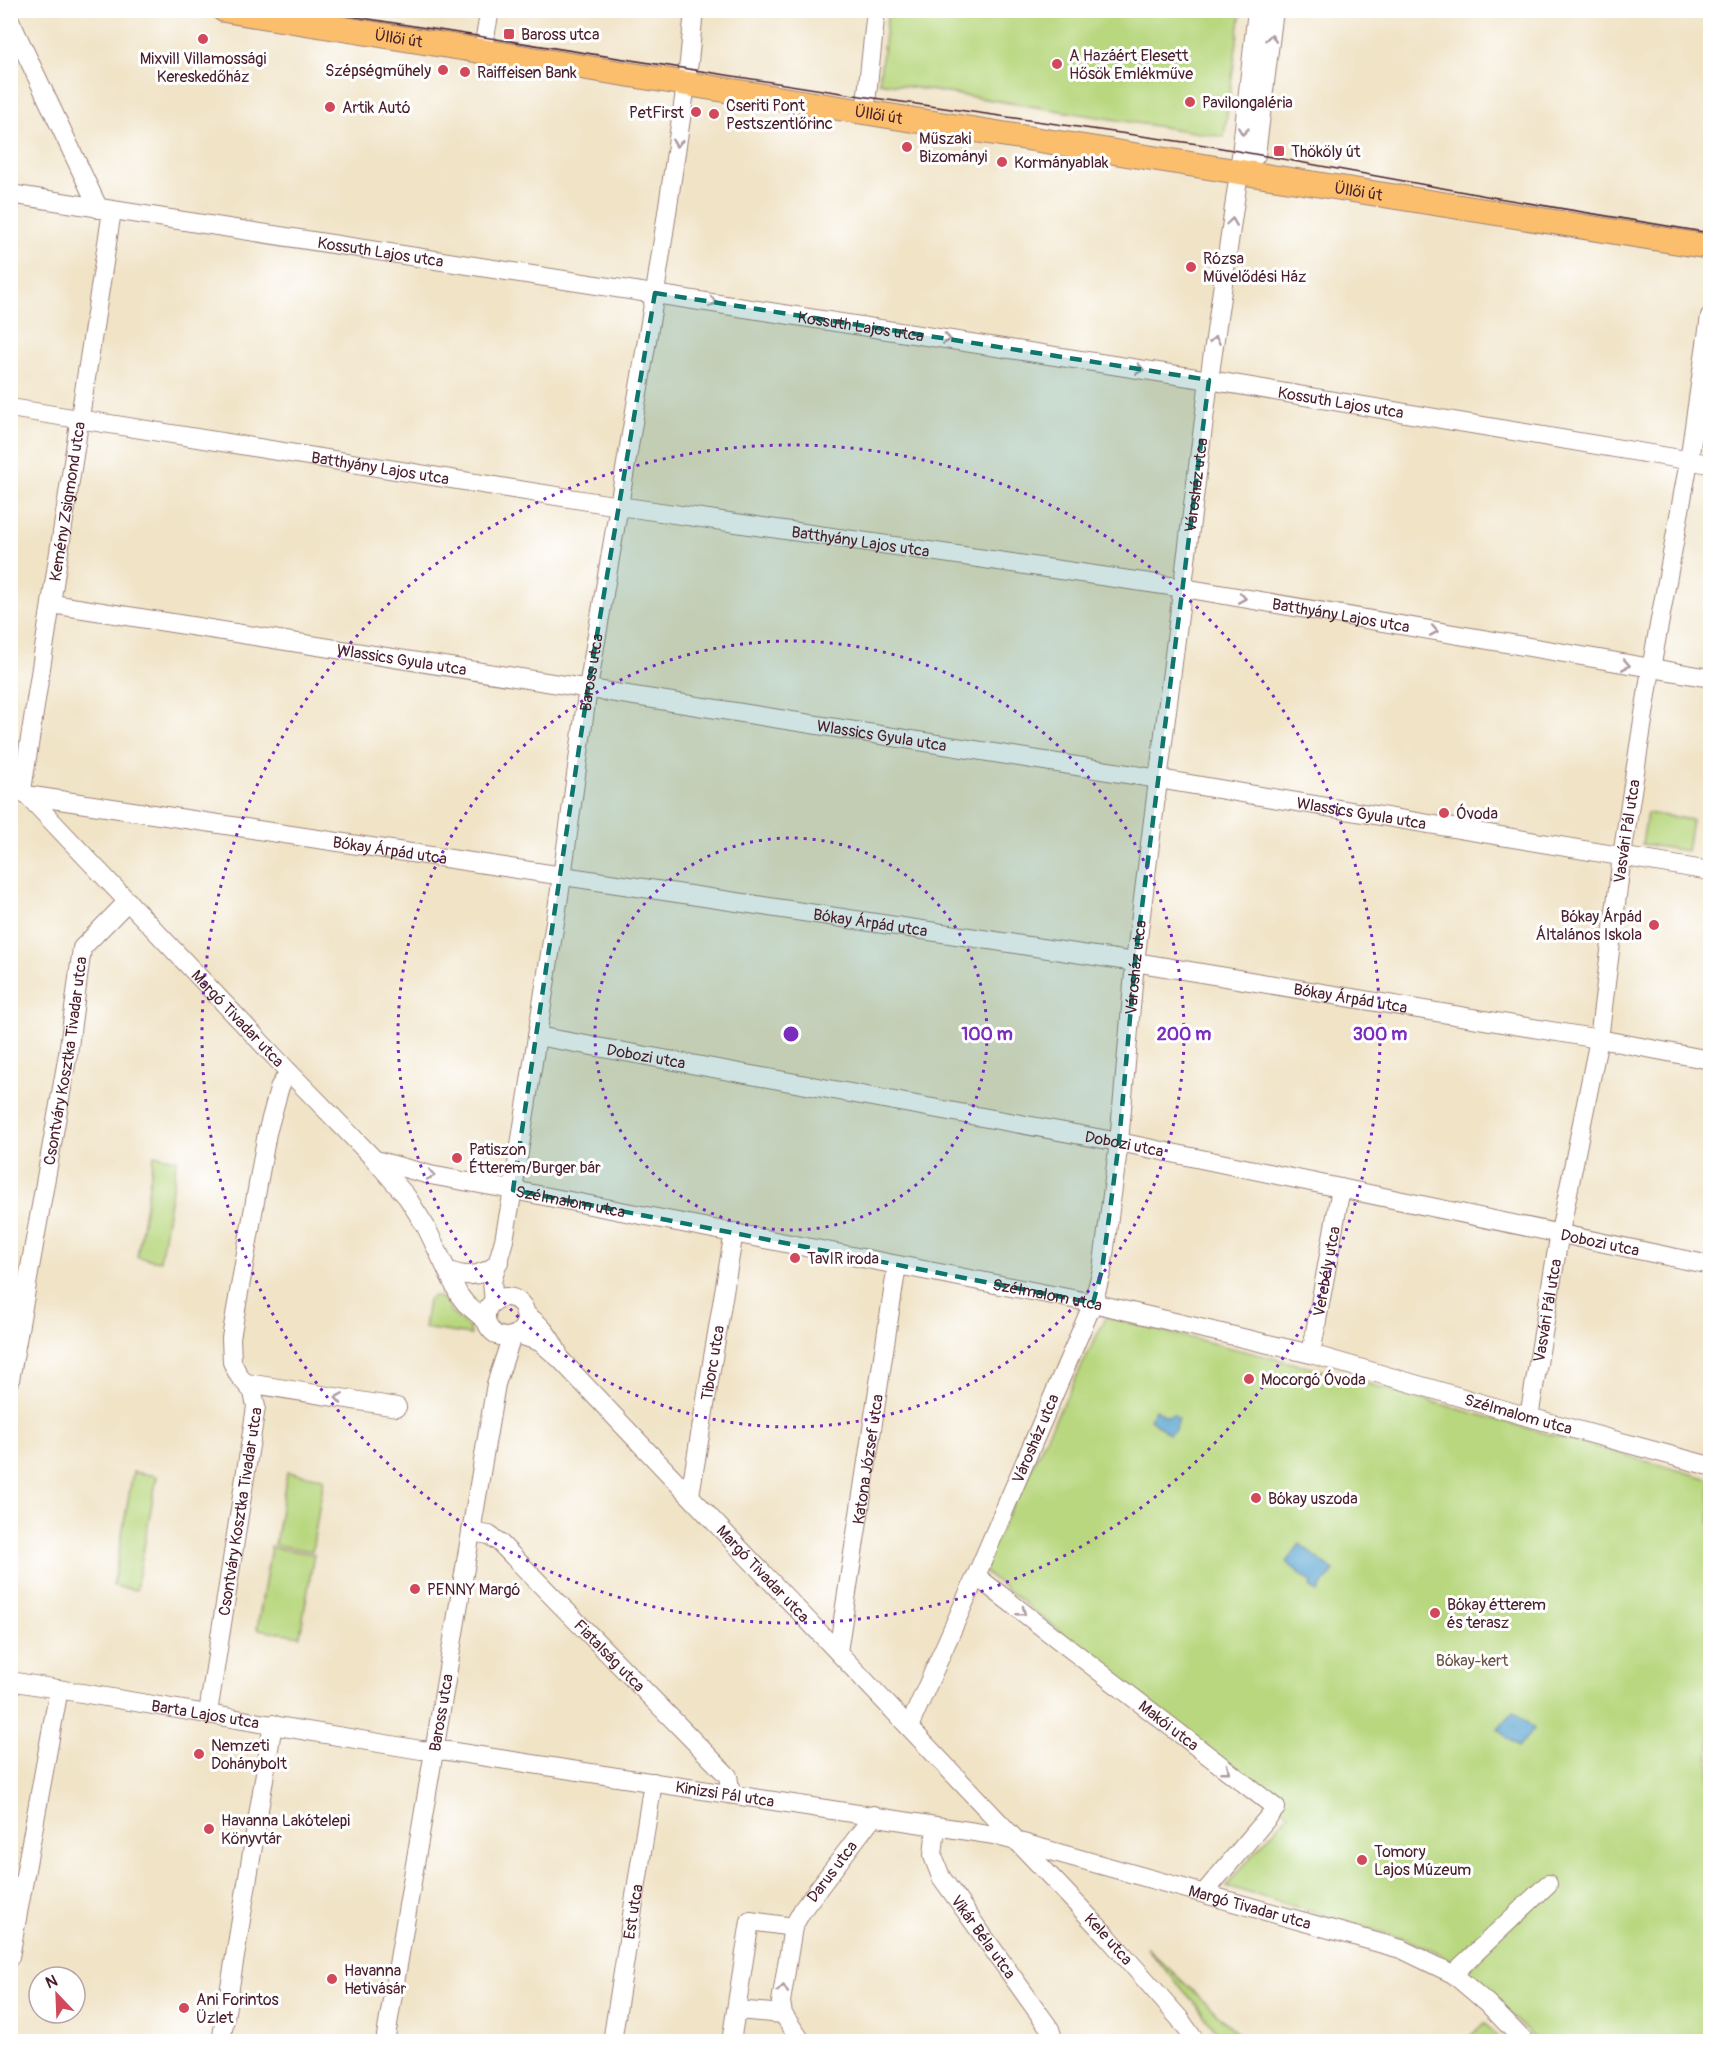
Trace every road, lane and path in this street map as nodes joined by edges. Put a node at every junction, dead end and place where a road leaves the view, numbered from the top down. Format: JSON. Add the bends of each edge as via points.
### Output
{"nodes":[{"id":1,"x":224,"y":10,"type":"edge"},
{"id":2,"x":490,"y":10,"type":"edge"},
{"id":3,"x":694,"y":10,"type":"edge"},
{"id":4,"x":876,"y":10,"type":"edge"},
{"id":5,"x":1257,"y":10,"type":"edge"},
{"id":6,"x":1274,"y":10,"type":"edge"},
{"id":7,"x":290,"y":16,"type":"edge"},
{"id":8,"x":10,"y":20,"type":"edge"},
{"id":9,"x":482,"y":53,"type":"junction"},
{"id":10,"x":1259,"y":69,"type":"junction"},
{"id":11,"x":685,"y":85,"type":"junction"},
{"id":12,"x":865,"y":113,"type":"junction"},
{"id":13,"x":1239,"y":173,"type":"junction"},
{"id":14,"x":10,"y":194,"type":"edge"},
{"id":15,"x":106,"y":210,"type":"junction"},
{"id":16,"x":1710,"y":247,"type":"edge"},
{"id":17,"x":656,"y":293,"type":"junction"},
{"id":18,"x":1710,"y":316,"type":"edge"},
{"id":19,"x":1209,"y":380,"type":"junction"},
{"id":20,"x":10,"y":408,"type":"edge"},
{"id":21,"x":81,"y":419,"type":"junction"},
{"id":22,"x":1689,"y":460,"type":"junction"},
{"id":23,"x":1710,"y":464,"type":"edge"},
{"id":24,"x":620,"y":506,"type":"junction"},
{"id":25,"x":1184,"y":588,"type":"junction"},
{"id":26,"x":52,"y":604,"type":"junction"},
{"id":27,"x":1651,"y":669,"type":"junction"},
{"id":28,"x":1710,"y":678,"type":"edge"},
{"id":29,"x":588,"y":688,"type":"junction"},
{"id":30,"x":1159,"y":779,"type":"junction"},
{"id":31,"x":19,"y":788,"type":"edge"},
{"id":32,"x":1622,"y":856,"type":"junction"},
{"id":33,"x":1710,"y":871,"type":"edge"},
{"id":34,"x":562,"y":877,"type":"junction"},
{"id":35,"x":128,"y":901,"type":"junction"},
{"id":36,"x":1135,"y":962,"type":"junction"},
{"id":37,"x":537,"y":1036,"type":"junction"},
{"id":38,"x":1599,"y":1039,"type":"junction"},
{"id":39,"x":1710,"y":1060,"type":"edge"},
{"id":40,"x":289,"y":1072,"type":"junction"},
{"id":41,"x":1119,"y":1142,"type":"junction"},
{"id":42,"x":375,"y":1160,"type":"junction"},
{"id":43,"x":1341,"y":1188,"type":"junction"},
{"id":44,"x":513,"y":1190,"type":"junction"},
{"id":45,"x":734,"y":1232,"type":"junction"},
{"id":46,"x":1560,"y":1232,"type":"junction"},
{"id":47,"x":500,"y":1262,"type":"junction"},
{"id":48,"x":1710,"y":1264,"type":"edge"},
{"id":49,"x":897,"y":1265,"type":"junction"},
{"id":50,"x":447,"y":1270,"type":"junction"},
{"id":51,"x":512,"y":1299,"type":"junction"},
{"id":52,"x":1093,"y":1303,"type":"junction"},
{"id":53,"x":490,"y":1314,"type":"junction"},
{"id":54,"x":525,"y":1314,"type":"junction"},
{"id":55,"x":514,"y":1335,"type":"junction"},
{"id":56,"x":1311,"y":1354,"type":"junction"},
{"id":57,"x":561,"y":1360,"type":"junction"},
{"id":58,"x":10,"y":1380,"type":"edge"},
{"id":59,"x":247,"y":1383,"type":"junction"},
{"id":60,"x":496,"y":1384,"type":"junction"},
{"id":61,"x":397,"y":1407,"type":"dead end"},
{"id":62,"x":1528,"y":1417,"type":"junction"},
{"id":63,"x":1710,"y":1466,"type":"edge"},
{"id":64,"x":690,"y":1495,"type":"junction"},
{"id":65,"x":471,"y":1532,"type":"junction"},
{"id":66,"x":976,"y":1576,"type":"junction"},
{"id":67,"x":838,"y":1652,"type":"junction"},
{"id":68,"x":10,"y":1681,"type":"edge"},
{"id":69,"x":59,"y":1689,"type":"junction"},
{"id":70,"x":208,"y":1713,"type":"junction"},
{"id":71,"x":273,"y":1724,"type":"junction"},
{"id":72,"x":909,"y":1727,"type":"junction"},
{"id":73,"x":435,"y":1750,"type":"junction"},
{"id":74,"x":652,"y":1782,"type":"junction"},
{"id":75,"x":966,"y":1788,"type":"junction"},
{"id":76,"x":731,"y":1794,"type":"junction"},
{"id":77,"x":874,"y":1815,"type":"junction"},
{"id":78,"x":942,"y":1827,"type":"junction"},
{"id":79,"x":1017,"y":1840,"type":"junction"},
{"id":80,"x":1548,"y":1884,"type":"dead end"},
{"id":81,"x":1204,"y":1893,"type":"junction"},
{"id":82,"x":793,"y":1927,"type":"junction"},
{"id":83,"x":10,"y":1957,"type":"edge"},
{"id":84,"x":1453,"y":1974,"type":"junction"},
{"id":85,"x":737,"y":2010,"type":"junction"},
{"id":86,"x":783,"y":2014,"type":"junction"},
{"id":87,"x":221,"y":2042,"type":"edge"},
{"id":88,"x":385,"y":2042,"type":"edge"},
{"id":89,"x":612,"y":2042,"type":"edge"},
{"id":90,"x":731,"y":2042,"type":"edge"},
{"id":91,"x":802,"y":2042,"type":"edge"},
{"id":92,"x":1054,"y":2042,"type":"edge"},
{"id":93,"x":1196,"y":2042,"type":"edge"},
{"id":94,"x":1525,"y":2042,"type":"edge"}],
"edges":[{"from":1,"to":7,"type":"main road","name":"Üllői út"},
{"from":2,"to":9,"type":"street"},
{"from":3,"to":11,"type":"street","name":"Baross utca"},
{"from":4,"to":12,"type":"street"},
{"from":5,"to":10,"type":"street"},
{"from":10,"to":6,"type":"street","one_way":true},
{"from":7,"to":9,"type":"main road","name":"Üllői út"},
{"from":8,"to":15,"type":"street"},
{"from":9,"to":11,"type":"main road","name":"Üllői út"},
{"from":10,"to":13,"type":"street","via":[[1256,155]]},
{"from":11,"to":12,"type":"main road","name":"Üllői út"},
{"from":11,"to":17,"type":"street","name":"Baross utca","one_way":true},
{"from":12,"to":13,"type":"main road","name":"Üllői út"},
{"from":13,"to":16,"type":"main road","name":"Üllői út"},
{"from":19,"to":13,"type":"street","name":"Városház utca","one_way":true},
{"from":14,"to":15,"type":"street","name":"Kossuth Lajos utca"},
{"from":15,"to":17,"type":"street","name":"Kossuth Lajos utca"},
{"from":15,"to":21,"type":"street","name":"Kemény Zsigmond utca"},
{"from":17,"to":19,"type":"street","name":"Kossuth Lajos utca","one_way":true},
{"from":17,"to":24,"type":"street","name":"Baross utca"},
{"from":18,"to":22,"type":"street","name":"Vasvári Pál utca"},
{"from":19,"to":22,"type":"street","name":"Kossuth Lajos utca"},
{"from":19,"to":25,"type":"street","name":"Városház utca"},
{"from":20,"to":21,"type":"street","name":"Batthyány Lajos utca"},
{"from":21,"to":24,"type":"street","name":"Batthyány Lajos utca"},
{"from":21,"to":26,"type":"street","name":"Kemény Zsigmond utca"},
{"from":22,"to":23,"type":"street","name":"Kossuth Lajos utca"},
{"from":22,"to":27,"type":"street","name":"Vasvári Pál utca"},
{"from":24,"to":25,"type":"street","name":"Batthyány Lajos utca"},
{"from":24,"to":29,"type":"street","name":"Baross utca"},
{"from":25,"to":27,"type":"street","name":"Batthyány Lajos utca","one_way":true},
{"from":25,"to":30,"type":"street","name":"Városház utca"},
{"from":26,"to":29,"type":"street","name":"Wlassics Gyula utca"},
{"from":26,"to":31,"type":"street","name":"Kemény Zsigmond utca"},
{"from":27,"to":28,"type":"street","name":"Batthyány Lajos utca"},
{"from":27,"to":32,"type":"street","name":"Vasvári Pál utca"},
{"from":29,"to":30,"type":"street","name":"Wlassics Gyula utca"},
{"from":29,"to":34,"type":"street","name":"Baross utca"},
{"from":30,"to":32,"type":"street","name":"Wlassics Gyula utca"},
{"from":30,"to":36,"type":"street","name":"Városház utca"},
{"from":31,"to":34,"type":"street","name":"Bókay Árpád utca"},
{"from":31,"to":35,"type":"street","name":"Margó Tivadar utca"},
{"from":32,"to":33,"type":"street","name":"Wlassics Gyula utca"},
{"from":32,"to":38,"type":"street","name":"Vasvári Pál utca"},
{"from":34,"to":36,"type":"street","name":"Bókay Árpád utca"},
{"from":34,"to":37,"type":"street","name":"Baross utca"},
{"from":35,"to":40,"type":"street","name":"Margó Tivadar utca"},
{"from":35,"to":58,"type":"street","name":"Csontváry Kosztka Tivadar utca","via":[[82,948],[68,1054]]},
{"from":36,"to":38,"type":"street","name":"Bókay Árpád utca"},
{"from":36,"to":41,"type":"street","name":"Városház utca"},
{"from":37,"to":41,"type":"street","name":"Dobozi utca"},
{"from":37,"to":44,"type":"street","name":"Baross utca"},
{"from":38,"to":39,"type":"street","name":"Bókay Árpád utca"},
{"from":38,"to":46,"type":"street","name":"Vasvári Pál utca"},
{"from":40,"to":42,"type":"street","name":"Margó Tivadar utca"},
{"from":40,"to":59,"type":"street","name":"Csontváry Kosztka Tivadar utca","via":[[280,1086],[267,1133],[231,1338],[232,1362]]},
{"from":41,"to":43,"type":"street","name":"Dobozi utca"},
{"from":41,"to":52,"type":"street","name":"Városház utca","via":[[1102,1270]]},
{"from":42,"to":44,"type":"street","name":"Szélmalom utca","one_way":true},
{"from":42,"to":50,"type":"street","name":"Margó Tivadar utca","via":[[418,1213]]},
{"from":43,"to":46,"type":"street","name":"Dobozi utca"},
{"from":43,"to":56,"type":"street","name":"Verebély utca"},
{"from":44,"to":45,"type":"street","name":"Szélmalom utca"},
{"from":44,"to":47,"type":"street","name":"Baross utca"},
{"from":45,"to":49,"type":"street","name":"Szélmalom utca"},
{"from":45,"to":64,"type":"street","name":"Tiborc utca"},
{"from":46,"to":48,"type":"street","name":"Dobozi utca"},
{"from":46,"to":62,"type":"street","name":"Vasvári Pál utca"},
{"from":47,"to":50,"type":"street","via":[[472,1276]]},
{"from":47,"to":51,"type":"street","name":"Baross utca"},
{"from":47,"to":53,"type":"street","name":"Baross utca","via":[[492,1282]]},
{"from":49,"to":52,"type":"street","name":"Szélmalom utca"},
{"from":49,"to":67,"type":"street","name":"Katona József utca"},
{"from":50,"to":53,"type":"street","name":"Margó Tivadar utca"},
{"from":51,"to":53,"type":"street","via":[[502,1298]]},
{"from":51,"to":54,"type":"street"},
{"from":52,"to":56,"type":"street","name":"Szélmalom utca"},
{"from":52,"to":66,"type":"street","name":"Városház utca"},
{"from":53,"to":55,"type":"street","via":[[501,1336]]},
{"from":53,"to":60,"type":"street","name":"Baross utca"},
{"from":54,"to":55,"type":"street","via":[[525,1322]]},
{"from":54,"to":57,"type":"street","name":"Margó Tivadar utca","via":[[547,1332]]},
{"from":55,"to":57,"type":"street","name":"Margó Tivadar utca","via":[[540,1342]]},
{"from":55,"to":60,"type":"street","name":"Baross utca"},
{"from":56,"to":62,"type":"street","name":"Szélmalom utca"},
{"from":57,"to":64,"type":"street","name":"Margó Tivadar utca"},
{"from":61,"to":59,"type":"street","one_way":true},
{"from":59,"to":70,"type":"street","name":"Csontváry Kosztka Tivadar utca","via":[[256,1407]]},
{"from":60,"to":65,"type":"street","name":"Baross utca"},
{"from":62,"to":63,"type":"street","name":"Szélmalom utca"},
{"from":64,"to":67,"type":"street","name":"Margó Tivadar utca"},
{"from":65,"to":73,"type":"street","name":"Baross utca"},
{"from":65,"to":76,"type":"street","name":"Fiatalság utca","via":[[489,1535],[499,1542],[728,1776]]},
{"from":66,"to":72,"type":"street","name":"Városház utca"},
{"from":66,"to":81,"type":"street","name":"Makói utca","one_way":true,"via":[[1276,1808]]},
{"from":67,"to":72,"type":"street","name":"Margó Tivadar utca"},
{"from":68,"to":69,"type":"street","name":"Barta Lajos utca"},
{"from":69,"to":70,"type":"street","name":"Barta Lajos utca"},
{"from":69,"to":83,"type":"street"},
{"from":70,"to":71,"type":"street","name":"Barta Lajos utca"},
{"from":71,"to":73,"type":"street","name":"Barta Lajos utca"},
{"from":71,"to":87,"type":"street"},
{"from":72,"to":75,"type":"street","name":"Margó Tivadar utca"},
{"from":73,"to":74,"type":"street","name":"Kinizsi Pál utca"},
{"from":73,"to":88,"type":"street","name":"Baross utca"},
{"from":74,"to":76,"type":"street","name":"Kinizsi Pál utca"},
{"from":74,"to":89,"type":"street","name":"Est utca"},
{"from":75,"to":78,"type":"street","via":[[972,1813],[961,1824]]},
{"from":75,"to":79,"type":"street","name":"Margó Tivadar utca"},
{"from":76,"to":77,"type":"street","name":"Kinizsi Pál utca"},
{"from":77,"to":78,"type":"street","name":"Kinizsi Pál utca"},
{"from":77,"to":82,"type":"street","name":"Darus utca"},
{"from":78,"to":79,"type":"street","name":"Kinizsi Pál utca"},
{"from":78,"to":92,"type":"street","name":"Vikár Béla utca","via":[[933,1856],[941,1877],[1050,2029]]},
{"from":79,"to":81,"type":"street","name":"Margó Tivadar utca"},
{"from":79,"to":93,"type":"street","name":"Kele utca","via":[[1120,1949]]},
{"from":80,"to":84,"type":"street"},
{"from":81,"to":84,"type":"street","name":"Margó Tivadar utca","via":[[1401,1949]]},
{"from":82,"to":85,"type":"street","via":[[750,1921]]},
{"from":86,"to":82,"type":"street","name":"Darus utca","one_way":true,"via":[[782,1993]]},
{"from":84,"to":94,"type":"street","name":"Margó Tivadar utca"},
{"from":85,"to":86,"type":"street"},
{"from":85,"to":90,"type":"street"},
{"from":86,"to":91,"type":"street"}]}
